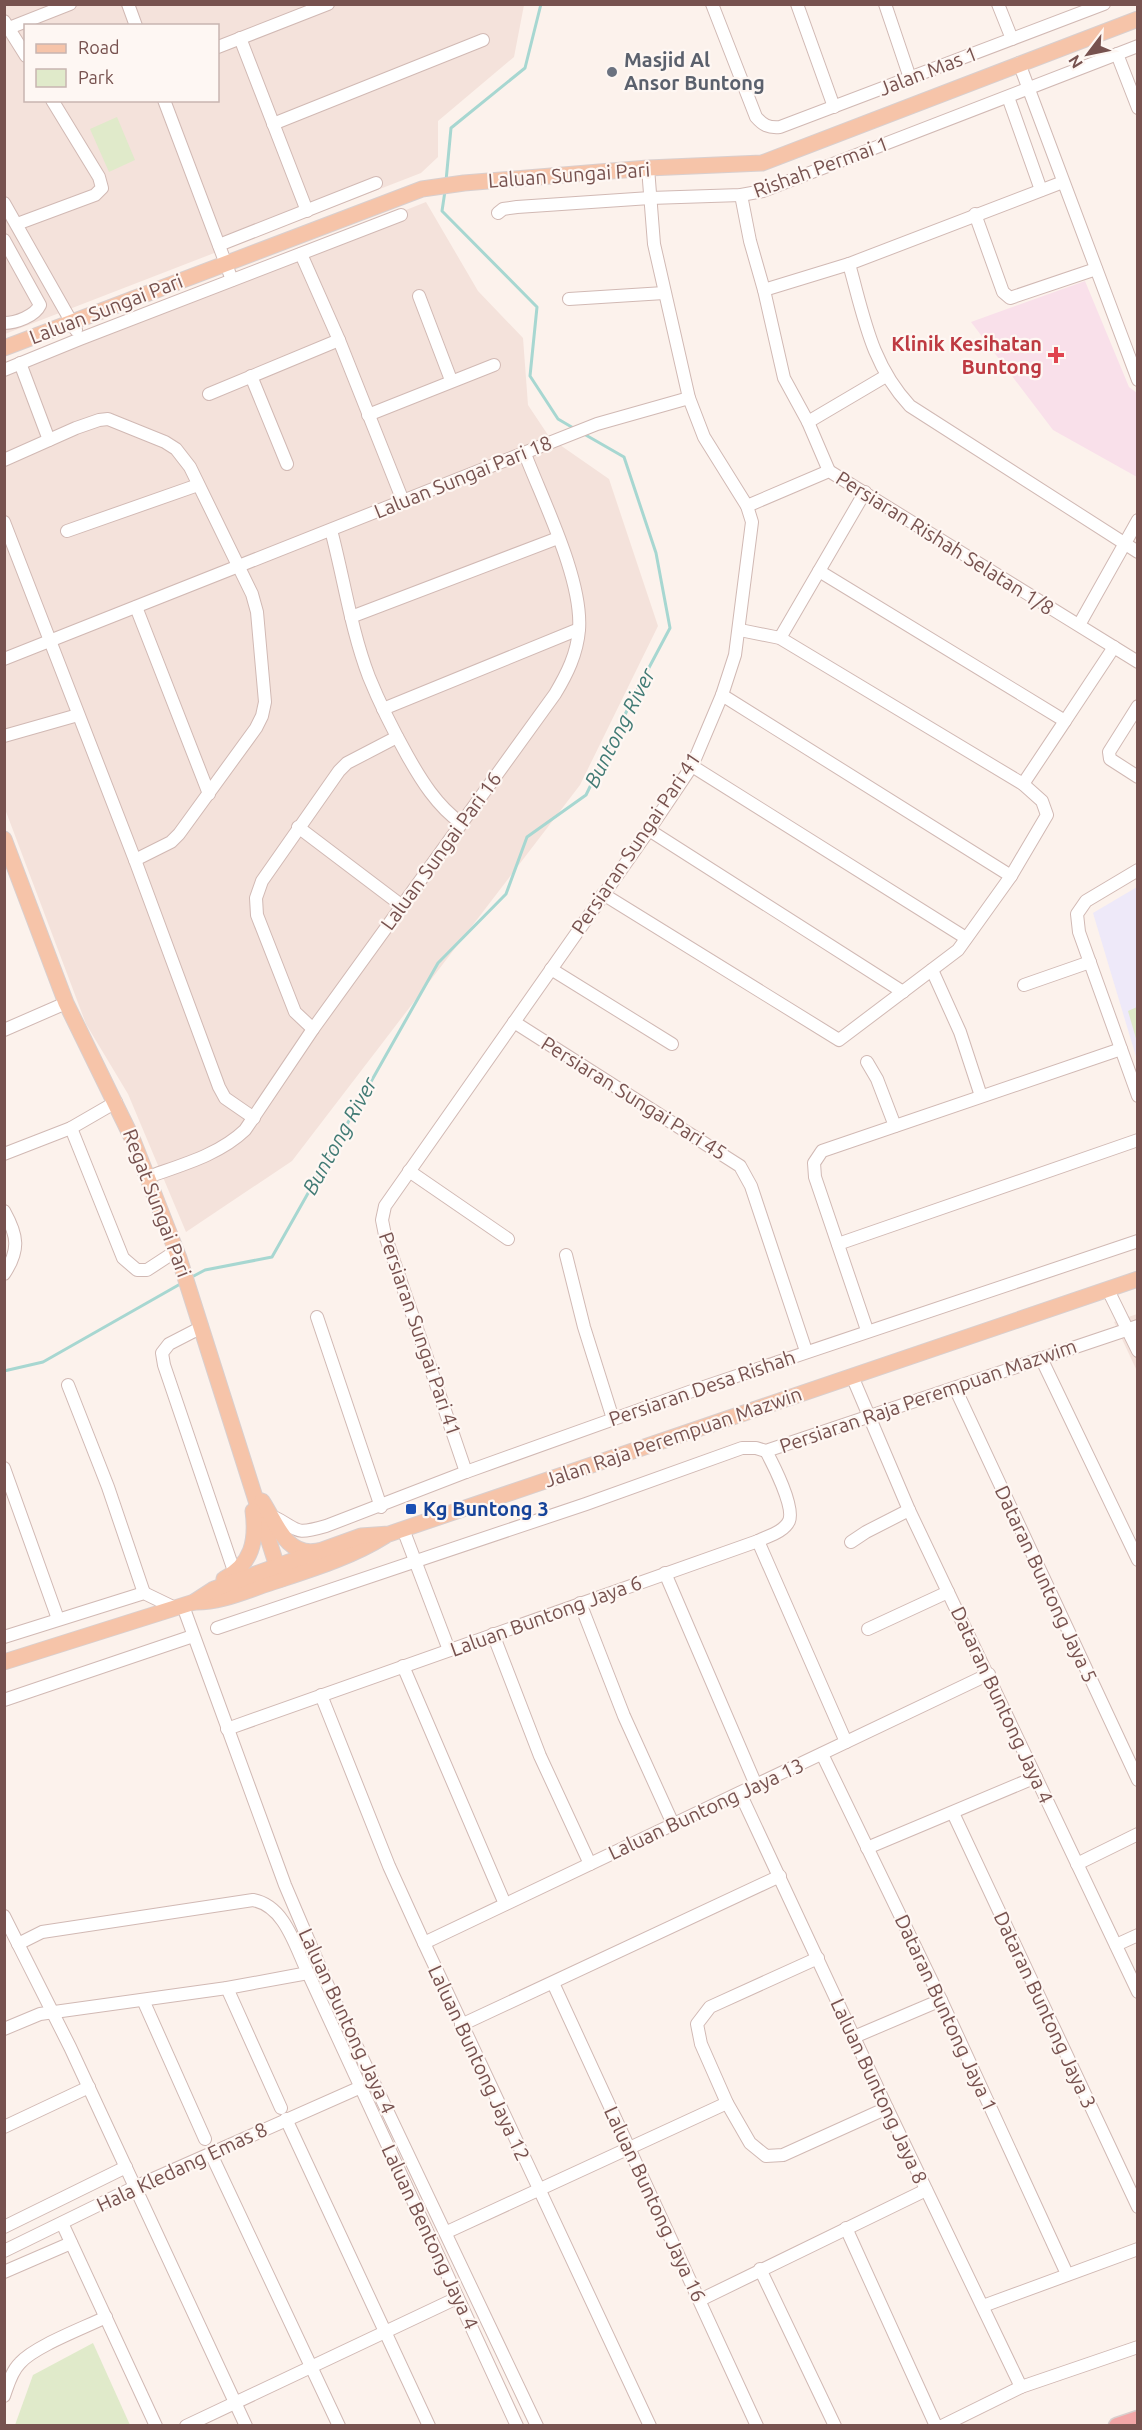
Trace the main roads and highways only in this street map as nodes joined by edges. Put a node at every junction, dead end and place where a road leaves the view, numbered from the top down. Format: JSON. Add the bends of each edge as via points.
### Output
{"nodes":[{"id":1,"x":1137,"y":19,"type":"edge"},
{"id":2,"x":4,"y":348,"type":"edge"},
{"id":3,"x":4,"y":839,"type":"edge"},
{"id":4,"x":1137,"y":1279,"type":"edge"},
{"id":5,"x":254,"y":1493,"type":"junction"},
{"id":6,"x":396,"y":1531,"type":"junction"},
{"id":7,"x":331,"y":1548,"type":"junction"},
{"id":8,"x":280,"y":1573,"type":"junction"},
{"id":9,"x":189,"y":1602,"type":"junction"},
{"id":10,"x":4,"y":1662,"type":"edge"},
{"id":11,"x":1137,"y":2419,"type":"edge"},
{"id":12,"x":1117,"y":2426,"type":"edge"}],
"edges":[{"from":1,"to":2,"type":"main road","name":"Laluan Sungai Pari","via":[[762,163],[648,168],[422,189]]},
{"from":3,"to":5,"type":"main road","name":"Regat Sungai Pari","via":[[66,1004],[116,1102],[178,1254]]},
{"from":4,"to":6,"type":"main road","name":"Jalan Raja Perempuan Mazwin"},
{"from":5,"to":7,"type":"main road","via":[[290,1545],[310,1552]]},
{"from":5,"to":8,"type":"main road","name":"Regat Sungai Pari"},
{"from":5,"to":9,"type":"main road","via":[[255,1538],[251,1554],[235,1574]]},
{"from":6,"to":7,"type":"main road","name":"Jalan Raja Perempuan Mazwin","via":[[361,1536]]},
{"from":6,"to":8,"type":"main road","via":[[366,1548]]},
{"from":7,"to":8,"type":"main road","name":"Jalan Raja Perempuan Mazwin"},
{"from":8,"to":9,"type":"main road","via":[[217,1601]]},
{"from":9,"to":10,"type":"main road"},
{"from":11,"to":12,"type":"highway"}]}
